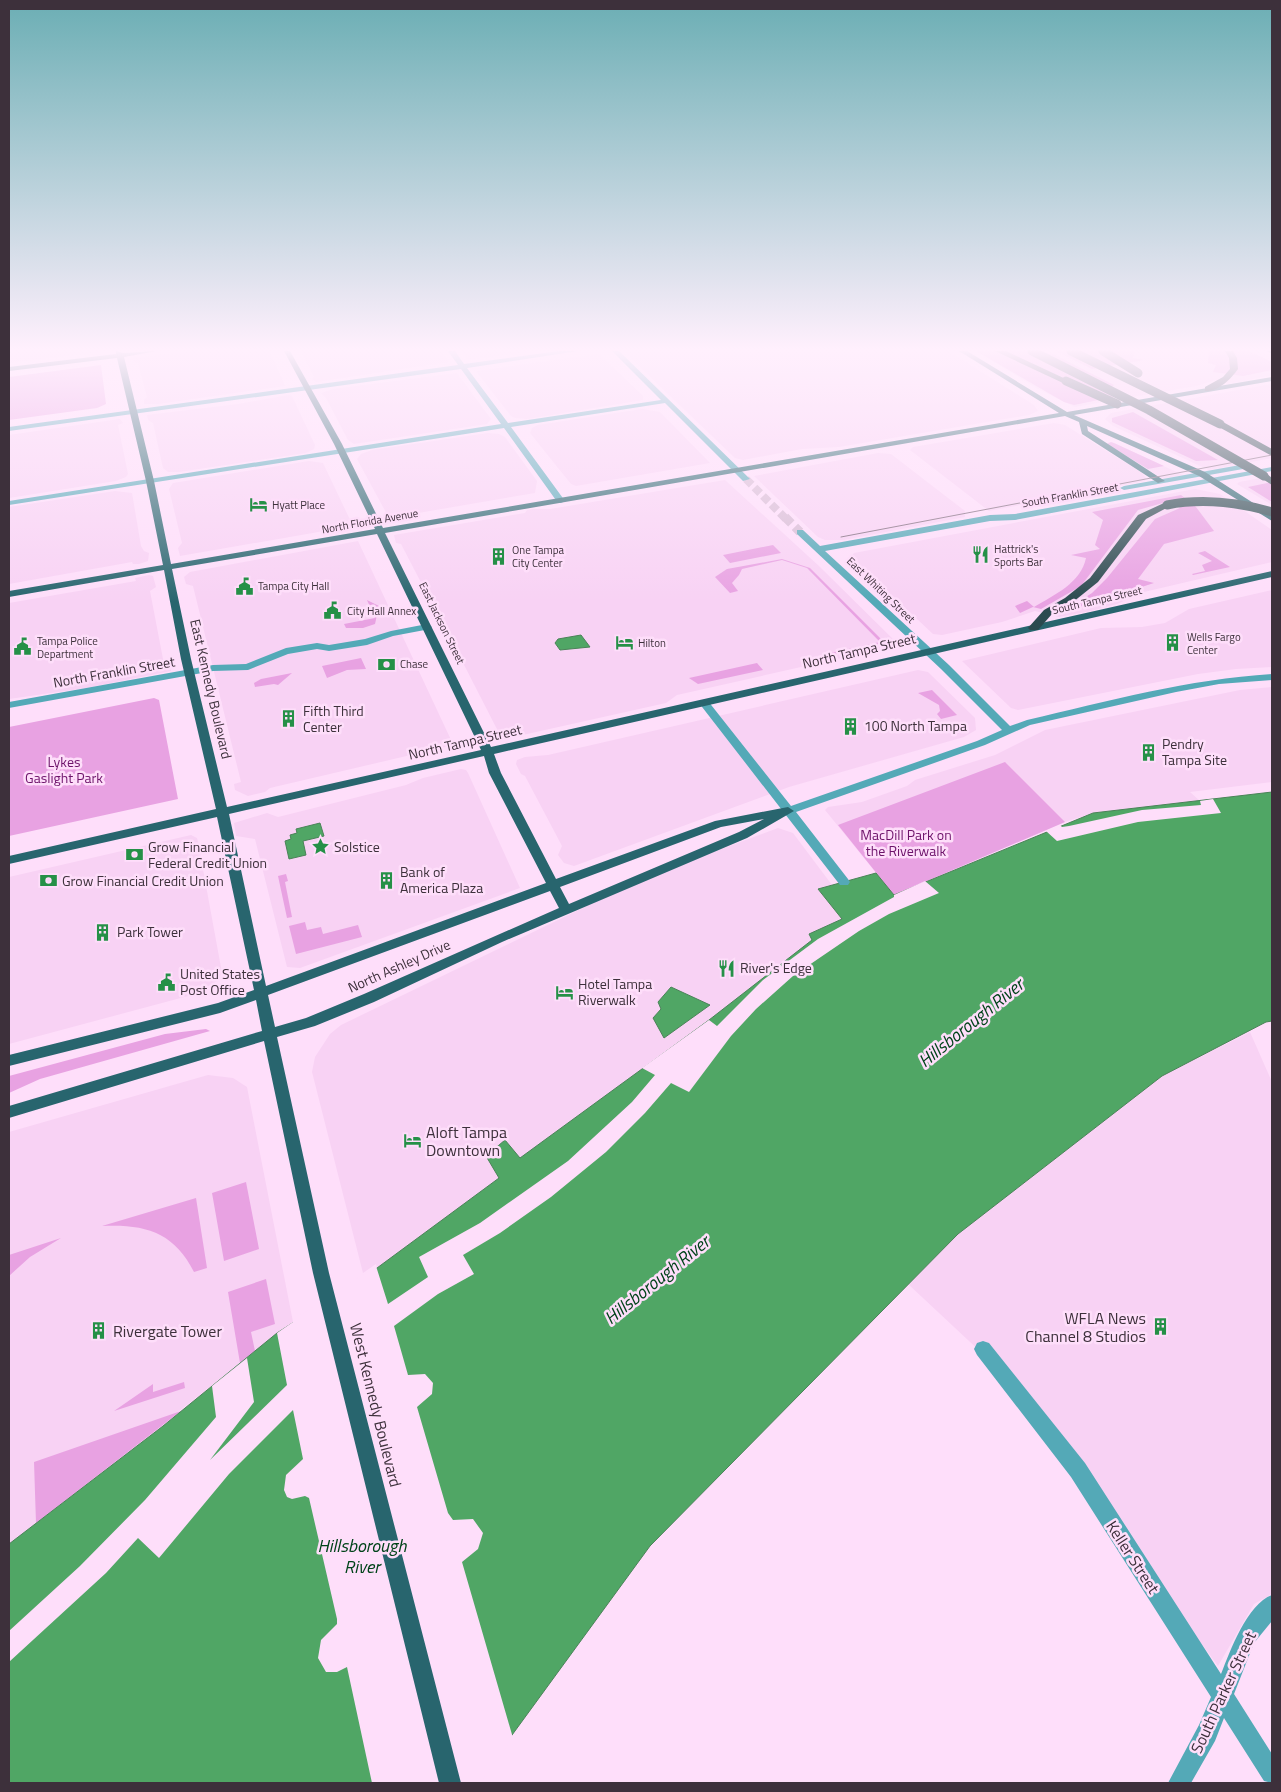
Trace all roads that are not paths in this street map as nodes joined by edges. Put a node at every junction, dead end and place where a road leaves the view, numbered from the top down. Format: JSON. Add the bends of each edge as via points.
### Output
{"nodes":[{"id":1,"x":138,"y":435,"type":"edge"},
{"id":2,"x":333,"y":435,"type":"edge"},
{"id":3,"x":452,"y":435,"type":"edge"},
{"id":4,"x":513,"y":435,"type":"edge"},
{"id":5,"x":700,"y":435,"type":"edge"},
{"id":6,"x":944,"y":435,"type":"edge"},
{"id":7,"x":1088,"y":435,"type":"edge"},
{"id":8,"x":1113,"y":435,"type":"edge"},
{"id":9,"x":1188,"y":435,"type":"edge"},
{"id":10,"x":1193,"y":435,"type":"edge"},
{"id":11,"x":1239,"y":435,"type":"edge"},
{"id":12,"x":1212,"y":445,"type":"junction"},
{"id":13,"x":342,"y":452,"type":"junction"},
{"id":14,"x":1272,"y":453,"type":"edge"},
{"id":15,"x":1272,"y":461,"type":"edge"},
{"id":16,"x":1272,"y":469,"type":"edge"},
{"id":17,"x":736,"y":470,"type":"junction"},
{"id":18,"x":1202,"y":474,"type":"junction"},
{"id":19,"x":746,"y":479,"type":"tunnel mouth"},
{"id":20,"x":1214,"y":480,"type":"junction"},
{"id":21,"x":150,"y":481,"type":"junction"},
{"id":22,"x":1161,"y":481,"type":"junction"},
{"id":23,"x":1272,"y":482,"type":"edge"},
{"id":24,"x":561,"y":501,"type":"junction"},
{"id":25,"x":9,"y":503,"type":"edge"},
{"id":26,"x":1272,"y":512,"type":"edge"},
{"id":27,"x":990,"y":518,"type":"junction"},
{"id":28,"x":1272,"y":518,"type":"edge"},
{"id":29,"x":381,"y":530,"type":"junction"},
{"id":30,"x":800,"y":532,"type":"tunnel mouth"},
{"id":31,"x":819,"y":549,"type":"junction"},
{"id":32,"x":168,"y":567,"type":"junction"},
{"id":33,"x":1272,"y":574,"type":"edge"},
{"id":34,"x":9,"y":594,"type":"edge"},
{"id":35,"x":427,"y":627,"type":"junction"},
{"id":36,"x":1034,"y":628,"type":"junction"},
{"id":37,"x":927,"y":651,"type":"junction"},
{"id":38,"x":189,"y":673,"type":"junction"},
{"id":39,"x":1272,"y":677,"type":"edge"},
{"id":40,"x":704,"y":703,"type":"junction"},
{"id":41,"x":9,"y":705,"type":"edge"},
{"id":42,"x":1008,"y":730,"type":"junction"},
{"id":43,"x":488,"y":753,"type":"junction"},
{"id":44,"x":788,"y":811,"type":"junction"},
{"id":45,"x":222,"y":812,"type":"junction"},
{"id":46,"x":9,"y":860,"type":"edge"},
{"id":47,"x":844,"y":882,"type":"dead end"},
{"id":48,"x":553,"y":886,"type":"junction"},
{"id":49,"x":566,"y":910,"type":"junction"},
{"id":50,"x":261,"y":994,"type":"junction"},
{"id":51,"x":271,"y":1034,"type":"junction"},
{"id":52,"x":9,"y":1061,"type":"edge"},
{"id":53,"x":9,"y":1112,"type":"edge"},
{"id":54,"x":983,"y":1349,"type":"dead end"},
{"id":55,"x":1272,"y":1605,"type":"edge"},
{"id":56,"x":1223,"y":1694,"type":"junction"},
{"id":57,"x":1272,"y":1773,"type":"edge"},
{"id":58,"x":450,"y":1783,"type":"edge"},
{"id":59,"x":1179,"y":1783,"type":"edge"}],
"edges":[{"from":1,"to":21,"type":"main road","name":"East Kennedy Boulevard"},
{"from":2,"to":13,"type":"main road","name":"East Jackson Street"},
{"from":3,"to":13,"type":"street"},
{"from":4,"to":24,"type":"street"},
{"from":5,"to":17,"type":"street"},
{"from":6,"to":17,"type":"main road","name":"North Florida Avenue"},
{"from":7,"to":22,"type":"main road"},
{"from":8,"to":18,"type":"main road"},
{"from":9,"to":12,"type":"highway","bridge":true},
{"from":10,"to":12,"type":"highway","bridge":true},
{"from":11,"to":14,"type":"highway"},
{"from":12,"to":23,"type":"highway","bridge":true},
{"from":13,"to":21,"type":"street"},
{"from":13,"to":29,"type":"main road","name":"East Jackson Street"},
{"from":15,"to":18,"type":"street","name":"South Franklin Street"},
{"from":16,"to":20,"type":"street","name":"South Franklin Street"},
{"from":17,"to":19,"type":"street"},
{"from":17,"to":24,"type":"main road","name":"North Florida Avenue"},
{"from":18,"to":20,"type":"main road"},
{"from":18,"to":22,"type":"street","name":"South Franklin Street"},
{"from":20,"to":27,"type":"street","name":"South Franklin Street","via":[[1015,517]]},
{"from":20,"to":28,"type":"main road"},
{"from":21,"to":25,"type":"street"},
{"from":21,"to":32,"type":"main road","name":"East Kennedy Boulevard"},
{"from":22,"to":27,"type":"street","name":"South Franklin Street","via":[[1007,511]]},
{"from":24,"to":29,"type":"main road","name":"North Florida Avenue"},
{"from":26,"to":36,"type":"highway","bridge":true,"via":[[1211,502],[1185,502],[1167,505],[1142,517],[1094,580],[1048,612]]},
{"from":27,"to":31,"type":"street","name":"South Franklin Street"},
{"from":29,"to":32,"type":"main road","name":"North Florida Avenue"},
{"from":29,"to":35,"type":"main road","name":"East Jackson Street"},
{"from":30,"to":31,"type":"street","name":"East Whiting Street"},
{"from":31,"to":37,"type":"street","name":"East Whiting Street"},
{"from":32,"to":34,"type":"main road","name":"North Florida Avenue"},
{"from":32,"to":38,"type":"main road","name":"East Kennedy Boulevard"},
{"from":33,"to":36,"type":"main road","name":"South Tampa Street"},
{"from":35,"to":38,"type":"street","name":"North Franklin Street","via":[[367,642],[286,651],[248,667],[213,668]]},
{"from":35,"to":43,"type":"main road","name":"East Jackson Street"},
{"from":36,"to":37,"type":"main road","name":"South Tampa Street"},
{"from":37,"to":40,"type":"main road","name":"North Tampa Street"},
{"from":37,"to":42,"type":"street","name":"East Whiting Street"},
{"from":38,"to":41,"type":"street","name":"North Franklin Street"},
{"from":38,"to":45,"type":"main road","name":"East Kennedy Boulevard"},
{"from":39,"to":42,"type":"street","via":[[1219,681],[1176,689]]},
{"from":40,"to":43,"type":"main road","name":"North Tampa Street"},
{"from":40,"to":44,"type":"street"},
{"from":42,"to":44,"type":"street"},
{"from":43,"to":45,"type":"main road","name":"North Tampa Street"},
{"from":43,"to":48,"type":"main road","name":"East Jackson Street"},
{"from":44,"to":47,"type":"street"},
{"from":44,"to":48,"type":"main road","via":[[720,824]]},
{"from":44,"to":49,"type":"main road","name":"North Ashley Drive","via":[[743,835]]},
{"from":45,"to":46,"type":"main road","name":"North Tampa Street"},
{"from":45,"to":50,"type":"main road","name":"East Kennedy Boulevard"},
{"from":48,"to":49,"type":"main road","name":"East Jackson Street"},
{"from":48,"to":50,"type":"main road"},
{"from":49,"to":51,"type":"main road","name":"North Ashley Drive","via":[[497,938],[369,998]]},
{"from":50,"to":51,"type":"main road","name":"East Kennedy Boulevard"},
{"from":50,"to":52,"type":"main road","via":[[220,1008]]},
{"from":51,"to":53,"type":"main road","name":"North Ashley Drive"},
{"from":51,"to":58,"type":"main road","name":"West Kennedy Boulevard","via":[[321,1273]]},
{"from":54,"to":56,"type":"street","name":"Keller Street","via":[[1078,1470]]},
{"from":55,"to":56,"type":"street","name":"South Parker Street","via":[[1247,1636]]},
{"from":56,"to":57,"type":"street","name":"Keller Street"},
{"from":56,"to":59,"type":"street","name":"South Parker Street","via":[[1207,1733]]}]}
